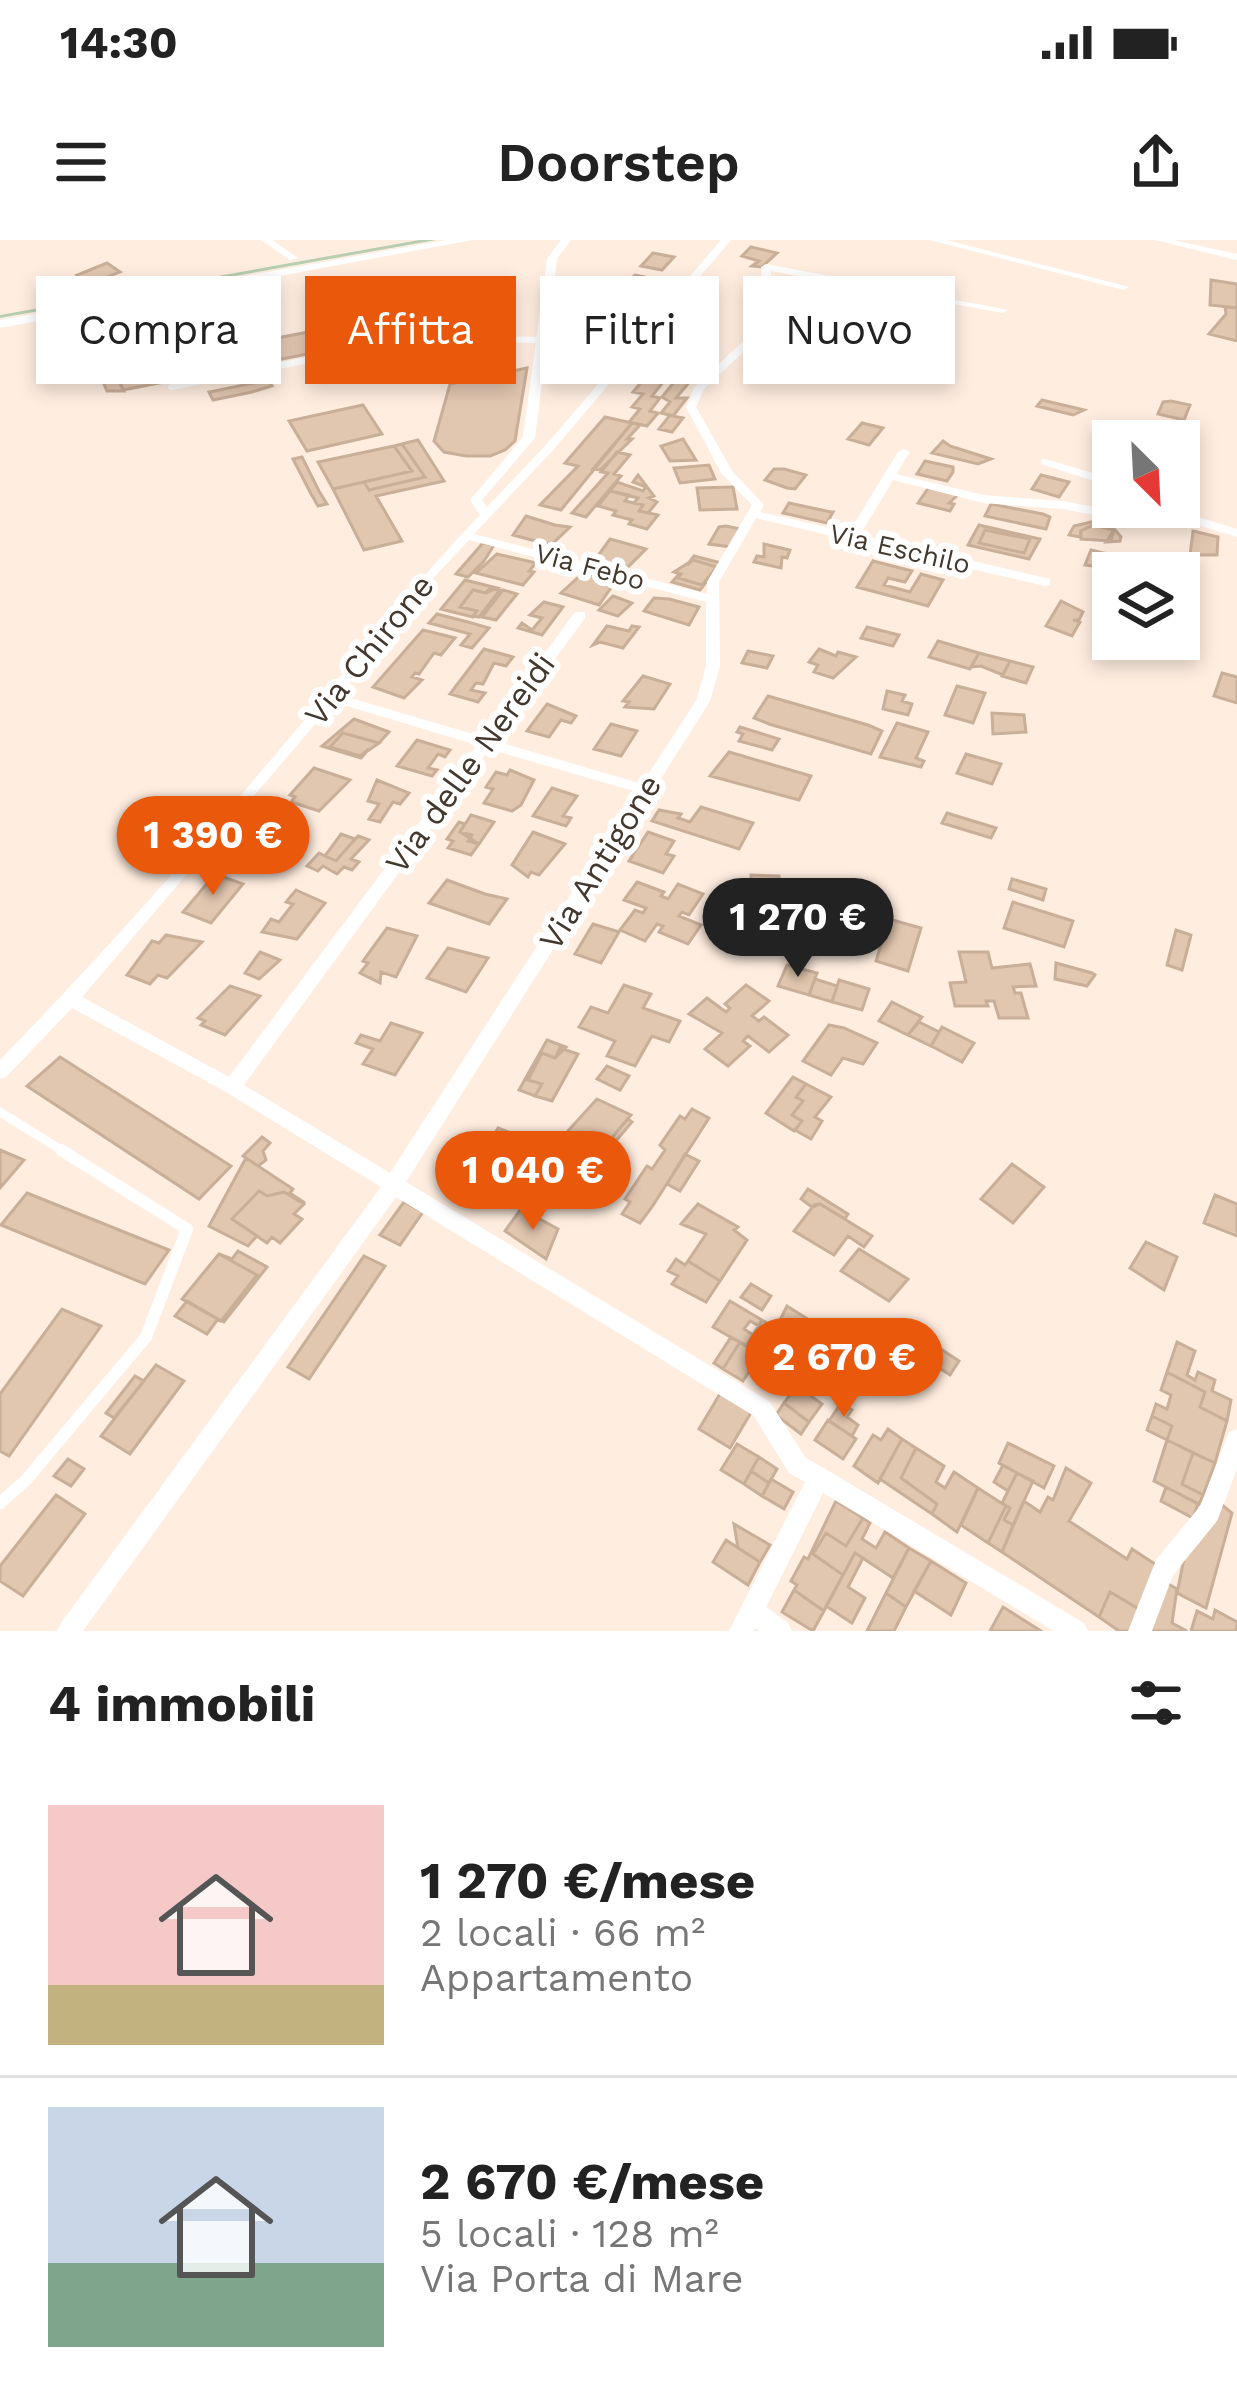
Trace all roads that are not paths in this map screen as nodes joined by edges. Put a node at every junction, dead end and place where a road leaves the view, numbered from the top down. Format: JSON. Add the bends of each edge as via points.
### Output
{"nodes":[{"id":1,"x":266,"y":240,"type":"edge"},
{"id":2,"x":392,"y":240,"type":"edge"},
{"id":3,"x":466,"y":240,"type":"edge"},
{"id":4,"x":566,"y":240,"type":"edge"},
{"id":5,"x":738,"y":240,"type":"edge"},
{"id":6,"x":934,"y":240,"type":"edge"},
{"id":7,"x":1160,"y":240,"type":"edge"},
{"id":8,"x":724,"y":242,"type":"edge"},
{"id":9,"x":1237,"y":256,"type":"edge"},
{"id":10,"x":293,"y":258,"type":"junction"},
{"id":11,"x":549,"y":276,"type":"edge"},
{"id":12,"x":1124,"y":287,"type":"dead end"},
{"id":13,"x":0,"y":310,"type":"edge"},
{"id":14,"x":1003,"y":310,"type":"dead end"},
{"id":15,"x":0,"y":324,"type":"edge"},
{"id":16,"x":540,"y":340,"type":"joint"},
{"id":17,"x":171,"y":387,"type":"dead end"},
{"id":18,"x":904,"y":452,"type":"dead end"},
{"id":19,"x":1045,"y":462,"type":"dead end"},
{"id":20,"x":890,"y":476,"type":"junction"},
{"id":21,"x":1092,"y":477,"type":"edge"},
{"id":22,"x":1092,"y":510,"type":"edge"},
{"id":23,"x":755,"y":514,"type":"junction"},
{"id":24,"x":486,"y":515,"type":"junction"},
{"id":25,"x":1200,"y":520,"type":"edge"},
{"id":26,"x":1237,"y":533,"type":"edge"},
{"id":27,"x":466,"y":536,"type":"junction"},
{"id":28,"x":852,"y":538,"type":"junction"},
{"id":29,"x":1045,"y":582,"type":"dead end"},
{"id":30,"x":713,"y":600,"type":"junction"},
{"id":31,"x":580,"y":615,"type":"dead end"},
{"id":32,"x":331,"y":697,"type":"junction"},
{"id":33,"x":485,"y":742,"type":"junction"},
{"id":34,"x":646,"y":790,"type":"junction"},
{"id":35,"x":70,"y":999,"type":"junction"},
{"id":36,"x":0,"y":1072,"type":"edge"},
{"id":37,"x":232,"y":1087,"type":"junction"},
{"id":38,"x":0,"y":1112,"type":"edge"},
{"id":39,"x":394,"y":1184,"type":"junction"},
{"id":40,"x":1237,"y":1440,"type":"edge"},
{"id":41,"x":819,"y":1478,"type":"junction"},
{"id":42,"x":0,"y":1504,"type":"edge"},
{"id":43,"x":747,"y":1621,"type":"edge"},
{"id":44,"x":69,"y":1631,"type":"edge"},
{"id":45,"x":780,"y":1631,"type":"edge"},
{"id":46,"x":1076,"y":1631,"type":"edge"},
{"id":47,"x":1140,"y":1631,"type":"edge"}],
"edges":[{"from":1,"to":10,"type":"street"},
{"from":2,"to":10,"type":"street"},
{"from":3,"to":15,"type":"street"},
{"from":4,"to":11,"type":"street"},
{"from":5,"to":8,"type":"street"},
{"from":6,"to":12,"type":"street"},
{"from":7,"to":9,"type":"street"},
{"from":8,"to":24,"type":"street","name":"Via Chirone"},
{"from":10,"to":13,"type":"street"},
{"from":14,"to":23,"type":"street","via":[[766,267],[767,324],[699,388],[691,407],[720,463],[758,505]]},
{"from":16,"to":17,"type":"lane","via":[[420,338]]},
{"from":16,"to":24,"type":"street","via":[[529,438],[476,500]]},
{"from":18,"to":20,"type":"street"},
{"from":19,"to":21,"type":"street"},
{"from":20,"to":22,"type":"street","via":[[983,499]]},
{"from":20,"to":28,"type":"street"},
{"from":23,"to":28,"type":"street","name":"Via Eschilo"},
{"from":23,"to":30,"type":"street","name":"Via Antigone","via":[[713,582]]},
{"from":24,"to":27,"type":"street","name":"Via Chirone"},
{"from":25,"to":26,"type":"street"},
{"from":27,"to":30,"type":"street","name":"Via Febo"},
{"from":27,"to":32,"type":"street","name":"Via Chirone"},
{"from":28,"to":29,"type":"street","name":"Via Eschilo"},
{"from":30,"to":34,"type":"street","name":"Via Antigone","via":[[713,666],[703,701]]},
{"from":31,"to":33,"type":"street","name":"Via delle Nereidi"},
{"from":32,"to":33,"type":"street"},
{"from":32,"to":35,"type":"street","name":"Via Chirone"},
{"from":33,"to":34,"type":"street"},
{"from":33,"to":37,"type":"street","name":"Via delle Nereidi"},
{"from":34,"to":39,"type":"street","name":"Via Antigone"},
{"from":35,"to":36,"type":"street","name":"Via Chirone"},
{"from":35,"to":37,"type":"street"},
{"from":37,"to":39,"type":"street"},
{"from":38,"to":42,"type":"lane","via":[[187,1229],[146,1337]]},
{"from":39,"to":41,"type":"street","via":[[762,1409],[797,1465]]},
{"from":39,"to":44,"type":"street","name":"Via Antigone"},
{"from":40,"to":47,"type":"street","via":[[1208,1513],[1164,1568]]},
{"from":41,"to":43,"type":"street"},
{"from":41,"to":46,"type":"street"},
{"from":43,"to":45,"type":"street"}]}
